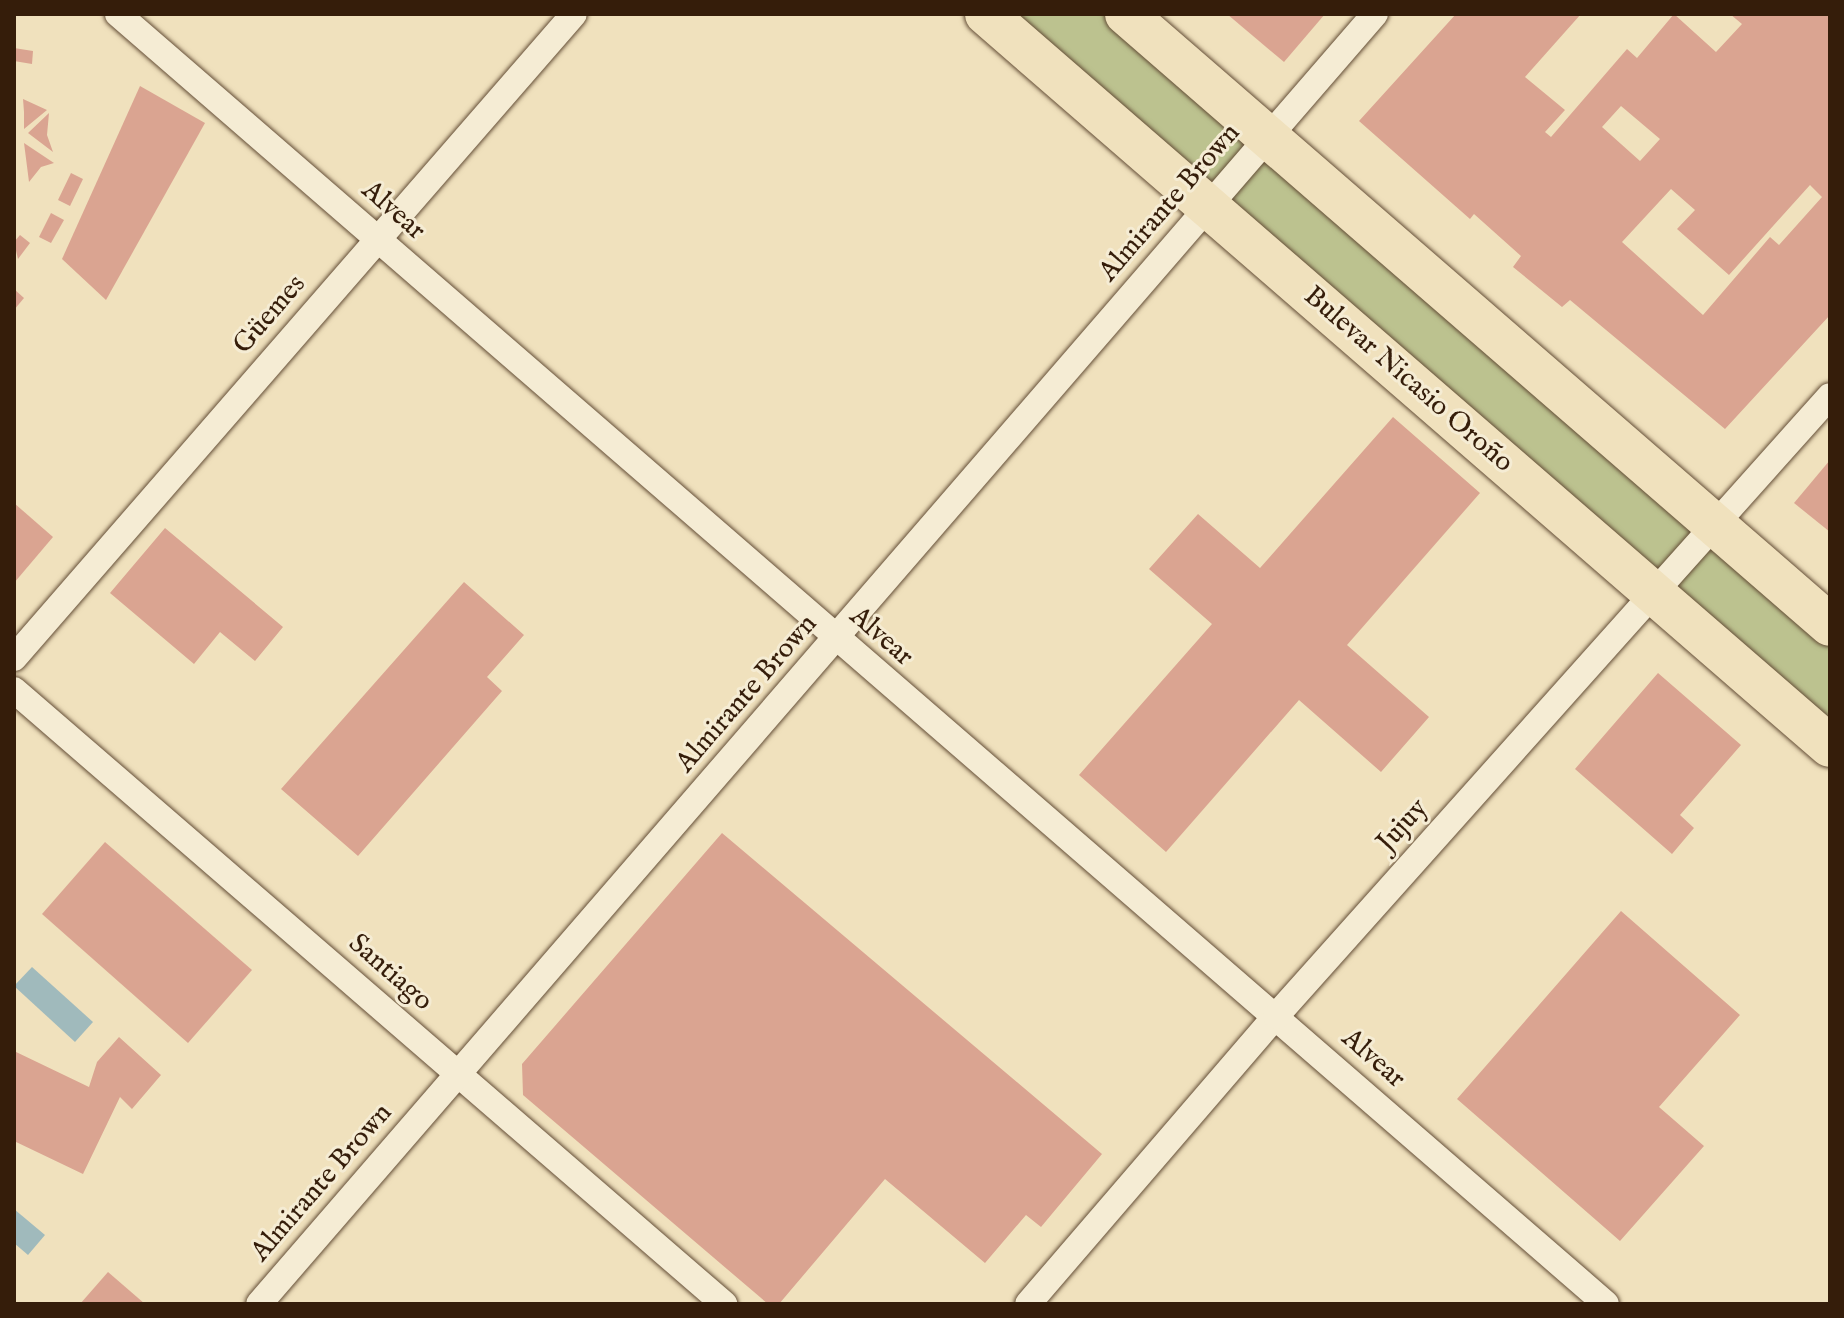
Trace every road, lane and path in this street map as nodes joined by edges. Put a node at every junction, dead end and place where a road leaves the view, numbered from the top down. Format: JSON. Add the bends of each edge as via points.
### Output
{"nodes":[{"id":1,"x":118,"y":14,"type":"edge"},
{"id":2,"x":574,"y":14,"type":"edge"},
{"id":3,"x":986,"y":14,"type":"edge"},
{"id":4,"x":1126,"y":14,"type":"edge"},
{"id":5,"x":1375,"y":14,"type":"edge"},
{"id":6,"x":1269,"y":137,"type":"junction"},
{"id":7,"x":1208,"y":207,"type":"junction"},
{"id":8,"x":378,"y":240,"type":"junction"},
{"id":9,"x":1830,"y":396,"type":"edge"},
{"id":10,"x":1715,"y":524,"type":"junction"},
{"id":11,"x":1654,"y":593,"type":"junction"},
{"id":12,"x":1830,"y":625,"type":"edge"},
{"id":13,"x":836,"y":640,"type":"junction"},
{"id":14,"x":14,"y":658,"type":"edge"},
{"id":15,"x":14,"y":690,"type":"edge"},
{"id":16,"x":1830,"y":746,"type":"edge"},
{"id":17,"x":1276,"y":1016,"type":"junction"},
{"id":18,"x":459,"y":1075,"type":"junction"},
{"id":19,"x":259,"y":1304,"type":"edge"},
{"id":20,"x":724,"y":1304,"type":"edge"},
{"id":21,"x":1028,"y":1304,"type":"edge"},
{"id":22,"x":1606,"y":1304,"type":"edge"}],
"edges":[{"from":1,"to":8,"type":"street","name":"Alvear"},
{"from":2,"to":8,"type":"street","name":"Güemes"},
{"from":3,"to":7,"type":"main road","name":"Bulevar Nicasio Oroño"},
{"from":4,"to":6,"type":"main road"},
{"from":5,"to":6,"type":"street","name":"Almirante Brown"},
{"from":6,"to":7,"type":"street","name":"Almirante Brown"},
{"from":6,"to":10,"type":"main road"},
{"from":7,"to":11,"type":"main road","name":"Bulevar Nicasio Oroño"},
{"from":7,"to":13,"type":"street","name":"Almirante Brown"},
{"from":8,"to":13,"type":"street","name":"Alvear"},
{"from":8,"to":14,"type":"street","name":"Güemes"},
{"from":9,"to":10,"type":"street","name":"Jujuy"},
{"from":10,"to":11,"type":"street","name":"Jujuy"},
{"from":10,"to":12,"type":"main road"},
{"from":11,"to":16,"type":"main road","name":"Bulevar Nicasio Oroño"},
{"from":11,"to":17,"type":"street","name":"Jujuy"},
{"from":13,"to":17,"type":"street","name":"Alvear"},
{"from":13,"to":18,"type":"street","name":"Almirante Brown"},
{"from":15,"to":18,"type":"street","name":"Santiago"},
{"from":17,"to":21,"type":"street","name":"Jujuy"},
{"from":17,"to":22,"type":"street","name":"Alvear"},
{"from":18,"to":19,"type":"street","name":"Almirante Brown"},
{"from":18,"to":20,"type":"street","name":"Santiago"}]}
